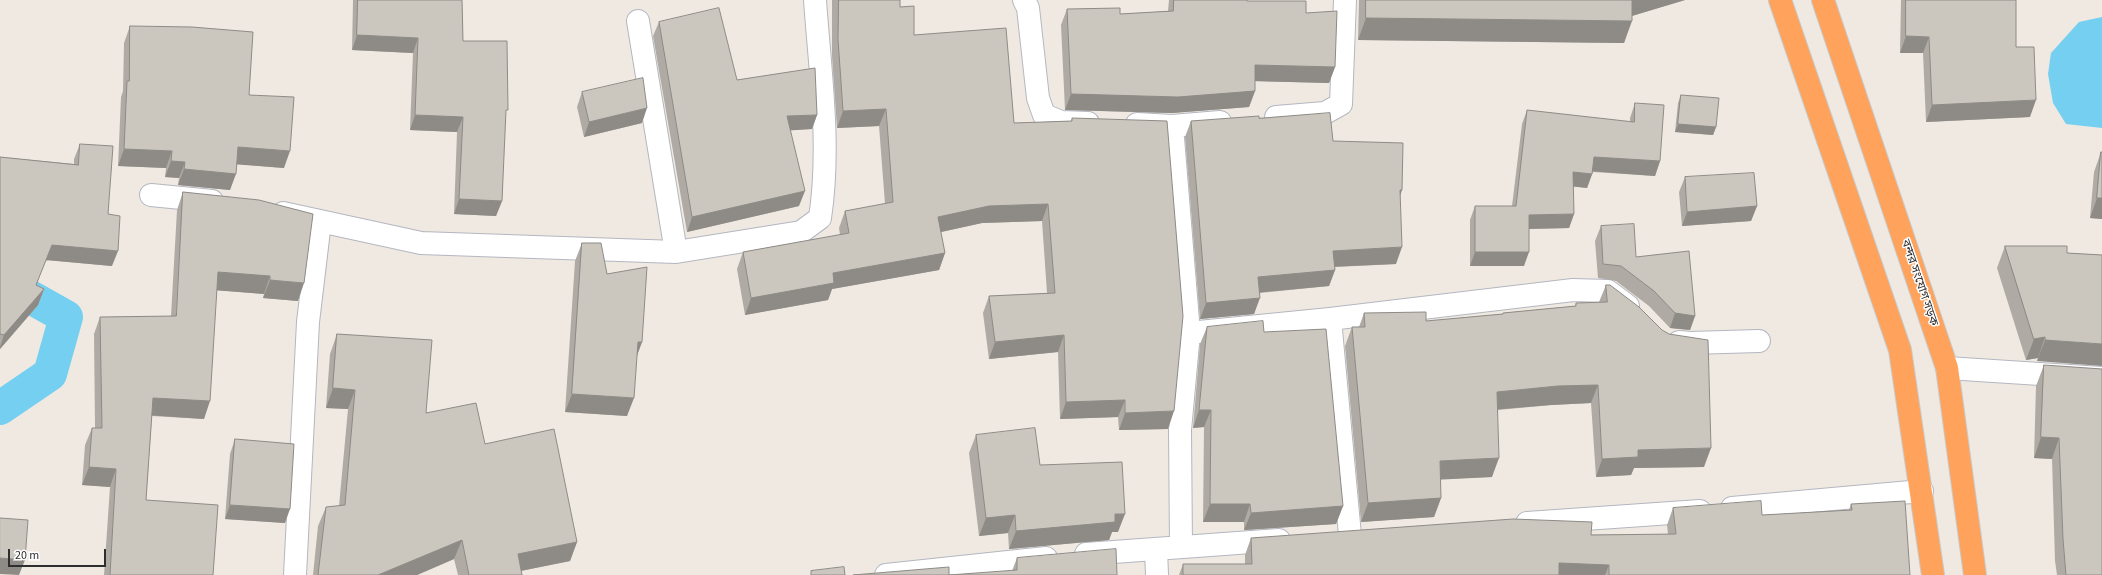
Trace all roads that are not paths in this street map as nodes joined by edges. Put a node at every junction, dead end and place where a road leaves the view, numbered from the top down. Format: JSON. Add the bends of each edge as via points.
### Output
{"nodes":[{"id":1,"x":815,"y":0,"type":"edge"},
{"id":2,"x":1024,"y":0,"type":"edge"},
{"id":3,"x":1345,"y":0,"type":"edge"},
{"id":4,"x":1780,"y":0,"type":"edge"},
{"id":5,"x":1823,"y":0,"type":"edge"},
{"id":6,"x":638,"y":21,"type":"dead end"},
{"id":7,"x":1172,"y":126,"type":"junction"},
{"id":8,"x":152,"y":195,"type":"dead end"},
{"id":9,"x":230,"y":203,"type":"edge"},
{"id":10,"x":260,"y":207,"type":"edge"},
{"id":11,"x":320,"y":222,"type":"junction"},
{"id":12,"x":676,"y":252,"type":"junction"},
{"id":13,"x":1641,"y":316,"type":"edge"},
{"id":14,"x":1330,"y":319,"type":"junction"},
{"id":15,"x":1189,"y":333,"type":"junction"},
{"id":16,"x":1659,"y":335,"type":"edge"},
{"id":17,"x":1759,"y":341,"type":"dead end"},
{"id":18,"x":1947,"y":368,"type":"junction"},
{"id":19,"x":2102,"y":378,"type":"edge"},
{"id":20,"x":1922,"y":491,"type":"junction"},
{"id":21,"x":1509,"y":524,"type":"edge"},
{"id":22,"x":1327,"y":536,"type":"edge"},
{"id":23,"x":1296,"y":539,"type":"edge"},
{"id":24,"x":1181,"y":547,"type":"junction"},
{"id":25,"x":1156,"y":549,"type":"junction"},
{"id":26,"x":295,"y":575,"type":"edge"},
{"id":27,"x":886,"y":575,"type":"edge"},
{"id":28,"x":1157,"y":575,"type":"edge"},
{"id":29,"x":1933,"y":575,"type":"edge"},
{"id":30,"x":1975,"y":575,"type":"edge"}],
"edges":[{"from":1,"to":12,"type":"street","via":[[824,128],[824,190],[820,218],[801,232]]},
{"from":2,"to":7,"type":"street","via":[[1028,8],[1038,98],[1044,115],[1061,122]]},
{"from":3,"to":7,"type":"street","via":[[1341,104],[1324,113]]},
{"from":4,"to":20,"type":"highway","via":[[1900,350]]},
{"from":5,"to":18,"type":"highway","name":"বন্দর সংযোগ সড়ক"},
{"from":6,"to":12,"type":"street"},
{"from":7,"to":15,"type":"street"},
{"from":8,"to":9,"type":"street"},
{"from":10,"to":11,"type":"street"},
{"from":11,"to":12,"type":"street","via":[[421,243]]},
{"from":11,"to":26,"type":"street","via":[[308,322]]},
{"from":13,"to":14,"type":"street","via":[[1608,291],[1573,290]]},
{"from":14,"to":15,"type":"street"},
{"from":14,"to":22,"type":"street","via":[[1358,534]]},
{"from":15,"to":24,"type":"street","via":[[1180,430]]},
{"from":16,"to":17,"type":"street","via":[[1664,340],[1690,343]]},
{"from":18,"to":19,"type":"street"},
{"from":18,"to":30,"type":"highway","name":"বন্দর সংযোগ সড়ক"},
{"from":20,"to":21,"type":"street","via":[[1691,512]]},
{"from":20,"to":29,"type":"highway"},
{"from":23,"to":24,"type":"street"},
{"from":24,"to":25,"type":"street"},
{"from":25,"to":27,"type":"street"},
{"from":25,"to":28,"type":"street"}]}
